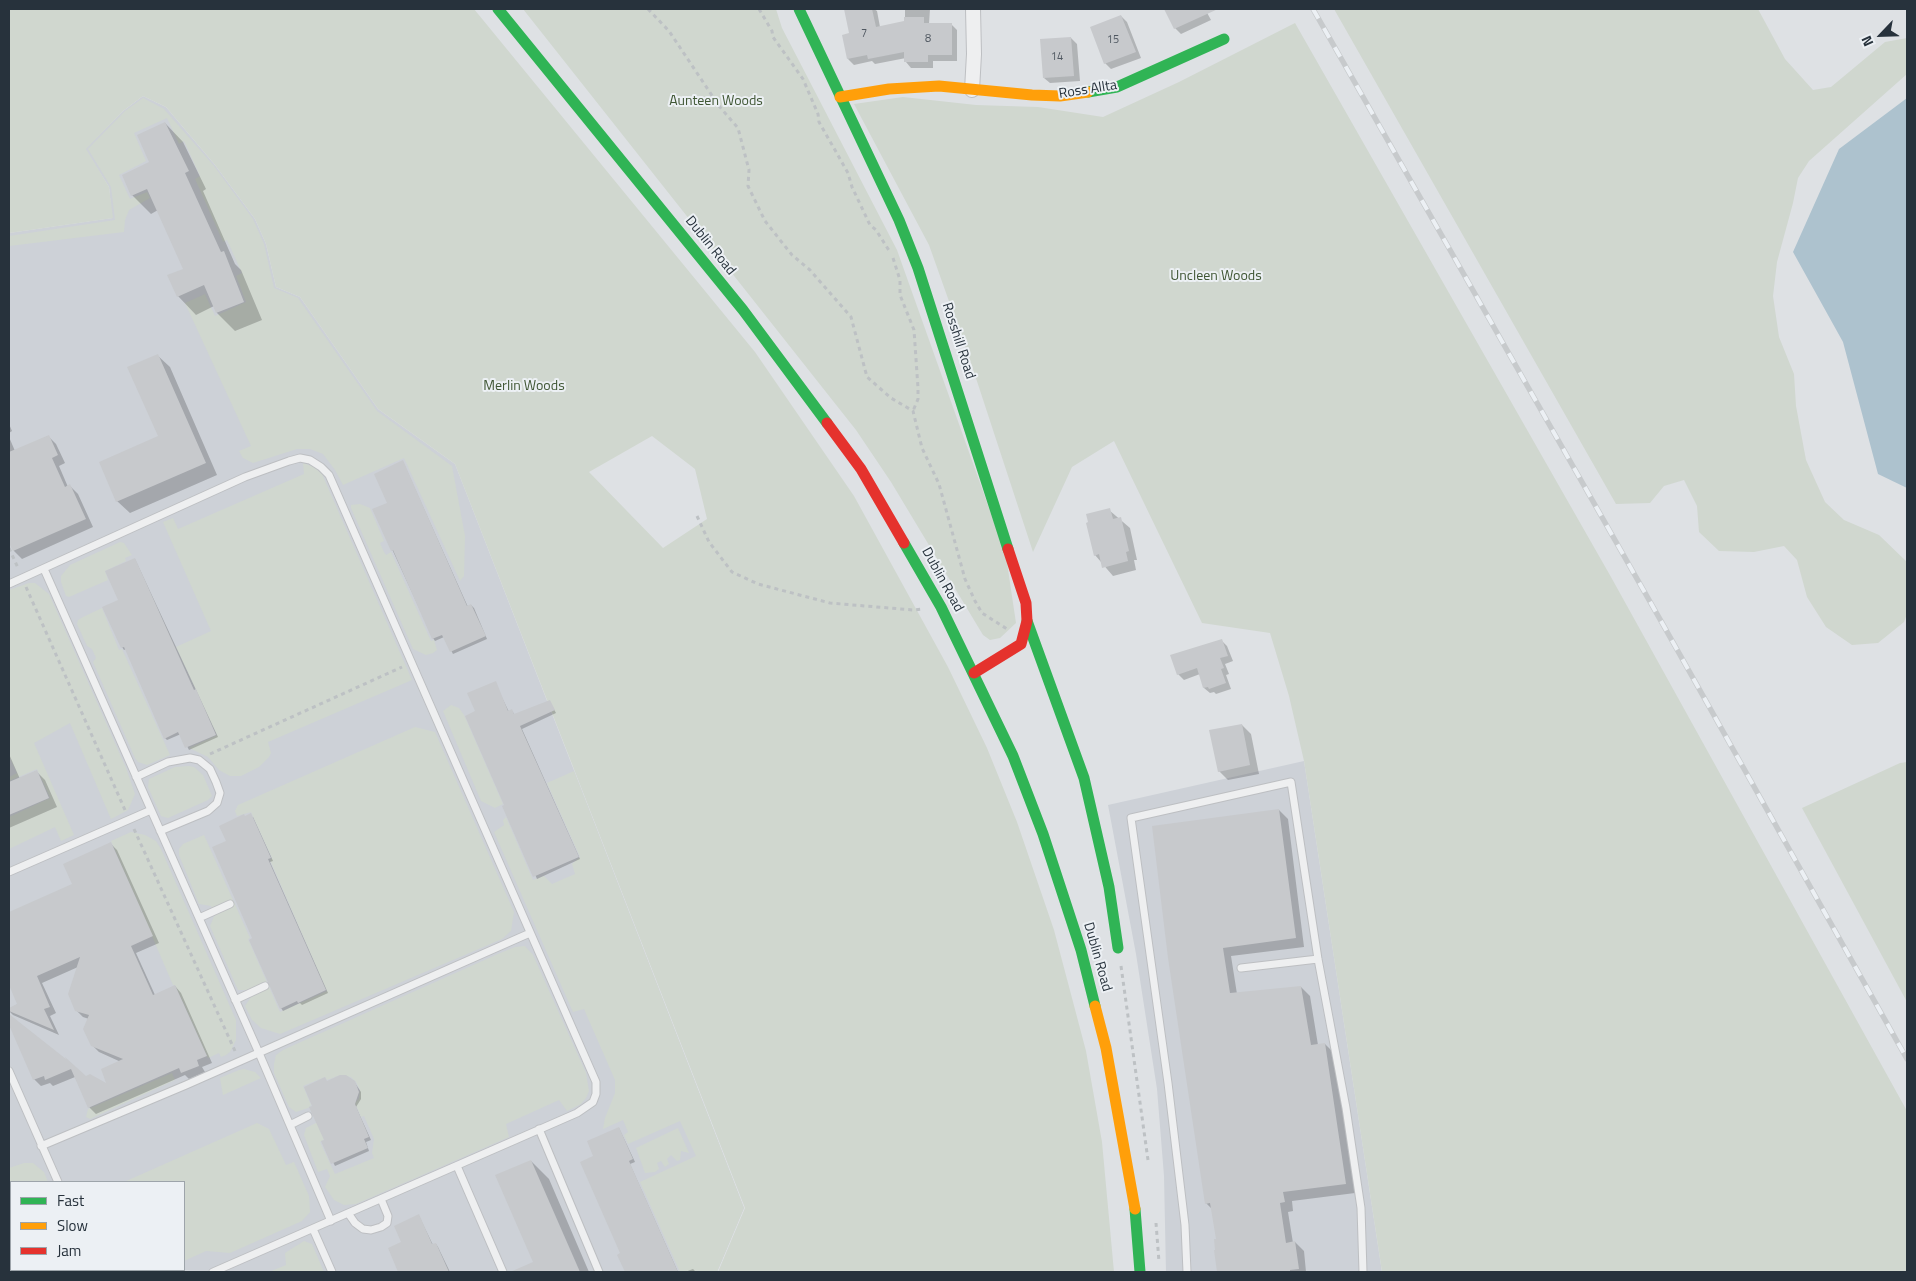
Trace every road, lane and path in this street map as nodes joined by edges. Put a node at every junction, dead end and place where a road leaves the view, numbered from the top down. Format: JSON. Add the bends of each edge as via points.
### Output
{"nodes":[{"id":1,"x":498,"y":9,"type":"edge"},
{"id":2,"x":648,"y":9,"type":"edge"},
{"id":3,"x":760,"y":9,"type":"edge"},
{"id":4,"x":799,"y":9,"type":"edge"},
{"id":5,"x":972,"y":9,"type":"edge"},
{"id":6,"x":1224,"y":39,"type":"dead end"},
{"id":7,"x":972,"y":90,"type":"junction"},
{"id":8,"x":840,"y":97,"type":"junction"},
{"id":9,"x":913,"y":411,"type":"junction"},
{"id":10,"x":697,"y":516,"type":"dead end"},
{"id":11,"x":9,"y":548,"type":"edge"},
{"id":12,"x":44,"y":569,"type":"junction"},
{"id":13,"x":22,"y":578,"type":"junction"},
{"id":14,"x":9,"y":584,"type":"edge"},
{"id":15,"x":941,"y":607,"type":"junction"},
{"id":16,"x":1027,"y":620,"type":"junction"},
{"id":17,"x":1023,"y":638,"type":"junction"},
{"id":18,"x":412,"y":662,"type":"junction"},
{"id":19,"x":974,"y":673,"type":"junction"},
{"id":20,"x":198,"y":760,"type":"junction"},
{"id":21,"x":136,"y":777,"type":"junction"},
{"id":22,"x":151,"y":810,"type":"junction"},
{"id":23,"x":130,"y":820,"type":"junction"},
{"id":24,"x":160,"y":831,"type":"junction"},
{"id":25,"x":9,"y":872,"type":"edge"},
{"id":26,"x":230,"y":904,"type":"dead end"},
{"id":27,"x":199,"y":918,"type":"junction"},
{"id":28,"x":530,"y":933,"type":"junction"},
{"id":29,"x":1118,"y":948,"type":"joint"},
{"id":30,"x":1318,"y":959,"type":"junction"},
{"id":31,"x":1242,"y":968,"type":"dead end"},
{"id":32,"x":265,"y":986,"type":"dead end"},
{"id":33,"x":236,"y":1000,"type":"junction"},
{"id":34,"x":259,"y":1053,"type":"junction"},
{"id":35,"x":239,"y":1062,"type":"junction"},
{"id":36,"x":9,"y":1071,"type":"edge"},
{"id":37,"x":308,"y":1116,"type":"dead end"},
{"id":38,"x":290,"y":1125,"type":"junction"},
{"id":39,"x":539,"y":1130,"type":"junction"},
{"id":40,"x":41,"y":1146,"type":"junction"},
{"id":41,"x":1148,"y":1163,"type":"dead end"},
{"id":42,"x":457,"y":1166,"type":"junction"},
{"id":43,"x":58,"y":1181,"type":"edge"},
{"id":44,"x":382,"y":1198,"type":"junction"},
{"id":45,"x":348,"y":1213,"type":"junction"},
{"id":46,"x":330,"y":1221,"type":"junction"},
{"id":47,"x":1156,"y":1221,"type":"dead end"},
{"id":48,"x":313,"y":1229,"type":"junction"},
{"id":49,"x":1159,"y":1264,"type":"dead end"},
{"id":50,"x":229,"y":1269,"type":"edge"},
{"id":51,"x":213,"y":1272,"type":"edge"},
{"id":52,"x":332,"y":1272,"type":"edge"},
{"id":53,"x":503,"y":1272,"type":"edge"},
{"id":54,"x":599,"y":1272,"type":"edge"},
{"id":55,"x":1140,"y":1272,"type":"edge"},
{"id":56,"x":1187,"y":1272,"type":"edge"},
{"id":57,"x":1363,"y":1272,"type":"edge"}],
"edges":[{"from":1,"to":15,"type":"street","name":"Dublin Road","via":[[743,310],[861,470]]},
{"from":2,"to":9,"type":"path","via":[[669,31],[719,106],[738,128],[749,170],[748,186],[765,222],[851,317],[867,377],[891,398]]},
{"from":3,"to":9,"type":"path","via":[[773,37],[803,79],[819,122],[848,173],[870,225],[893,258],[900,280],[900,295],[914,330],[918,399]]},
{"from":4,"to":8,"type":"street","name":"Rosshill Road"},
{"from":5,"to":7,"type":"street"},
{"from":6,"to":7,"type":"street","name":"Ross Allta","via":[[1117,87],[1060,96]]},
{"from":7,"to":8,"type":"street","name":"Ross Allta","via":[[939,86],[889,89]]},
{"from":8,"to":16,"type":"street","name":"Rosshill Road","via":[[918,268],[1026,602]]},
{"from":9,"to":17,"type":"path","via":[[922,448],[939,484],[965,579],[975,601],[982,613]]},
{"from":10,"to":15,"type":"path","via":[[709,542],[732,572],[758,584],[830,603],[913,610]]},
{"from":11,"to":13,"type":"path"},
{"from":12,"to":13,"type":"lane"},
{"from":12,"to":18,"type":"lane","via":[[245,477],[300,458],[310,460],[329,475]]},
{"from":12,"to":21,"type":"lane"},
{"from":13,"to":14,"type":"lane"},
{"from":13,"to":23,"type":"path"},
{"from":15,"to":19,"type":"street","name":"Dublin Road"},
{"from":16,"to":17,"type":"street","name":"Rosshill Road"},
{"from":16,"to":29,"type":"street","via":[[1084,778],[1109,887]]},
{"from":17,"to":19,"type":"street","via":[[1021,644]]},
{"from":18,"to":20,"type":"path"},
{"from":18,"to":28,"type":"lane"},
{"from":19,"to":55,"type":"street","name":"Dublin Road","via":[[1013,756],[1043,834],[1081,950],[1106,1048],[1134,1196]]},
{"from":20,"to":21,"type":"lane","via":[[190,758],[168,762]]},
{"from":20,"to":24,"type":"lane","via":[[210,769],[220,793],[218,803]]},
{"from":21,"to":22,"type":"lane"},
{"from":22,"to":23,"type":"lane"},
{"from":22,"to":24,"type":"lane"},
{"from":23,"to":25,"type":"lane"},
{"from":23,"to":35,"type":"path"},
{"from":24,"to":27,"type":"lane"},
{"from":26,"to":27,"type":"lane"},
{"from":27,"to":33,"type":"lane"},
{"from":28,"to":34,"type":"lane"},
{"from":28,"to":39,"type":"lane","via":[[596,1082],[593,1102],[586,1108]]},
{"from":29,"to":41,"type":"path"},
{"from":30,"to":31,"type":"lane"},
{"from":30,"to":56,"type":"lane","via":[[1291,782],[1131,818],[1168,1083],[1185,1225]]},
{"from":30,"to":57,"type":"lane","via":[[1360,1199]]},
{"from":32,"to":33,"type":"lane"},
{"from":33,"to":34,"type":"lane"},
{"from":34,"to":35,"type":"lane"},
{"from":34,"to":38,"type":"lane"},
{"from":35,"to":40,"type":"lane"},
{"from":36,"to":40,"type":"lane"},
{"from":37,"to":38,"type":"lane"},
{"from":38,"to":46,"type":"lane"},
{"from":39,"to":42,"type":"lane"},
{"from":39,"to":54,"type":"lane"},
{"from":40,"to":43,"type":"lane"},
{"from":42,"to":44,"type":"lane"},
{"from":42,"to":53,"type":"lane"},
{"from":44,"to":45,"type":"lane"},
{"from":44,"to":45,"type":"lane","via":[[388,1216],[387,1224],[381,1228],[363,1230]]},
{"from":45,"to":46,"type":"lane"},
{"from":46,"to":48,"type":"lane"},
{"from":47,"to":49,"type":"path"},
{"from":48,"to":50,"type":"lane"},
{"from":48,"to":52,"type":"lane"},
{"from":50,"to":51,"type":"lane"}]}
